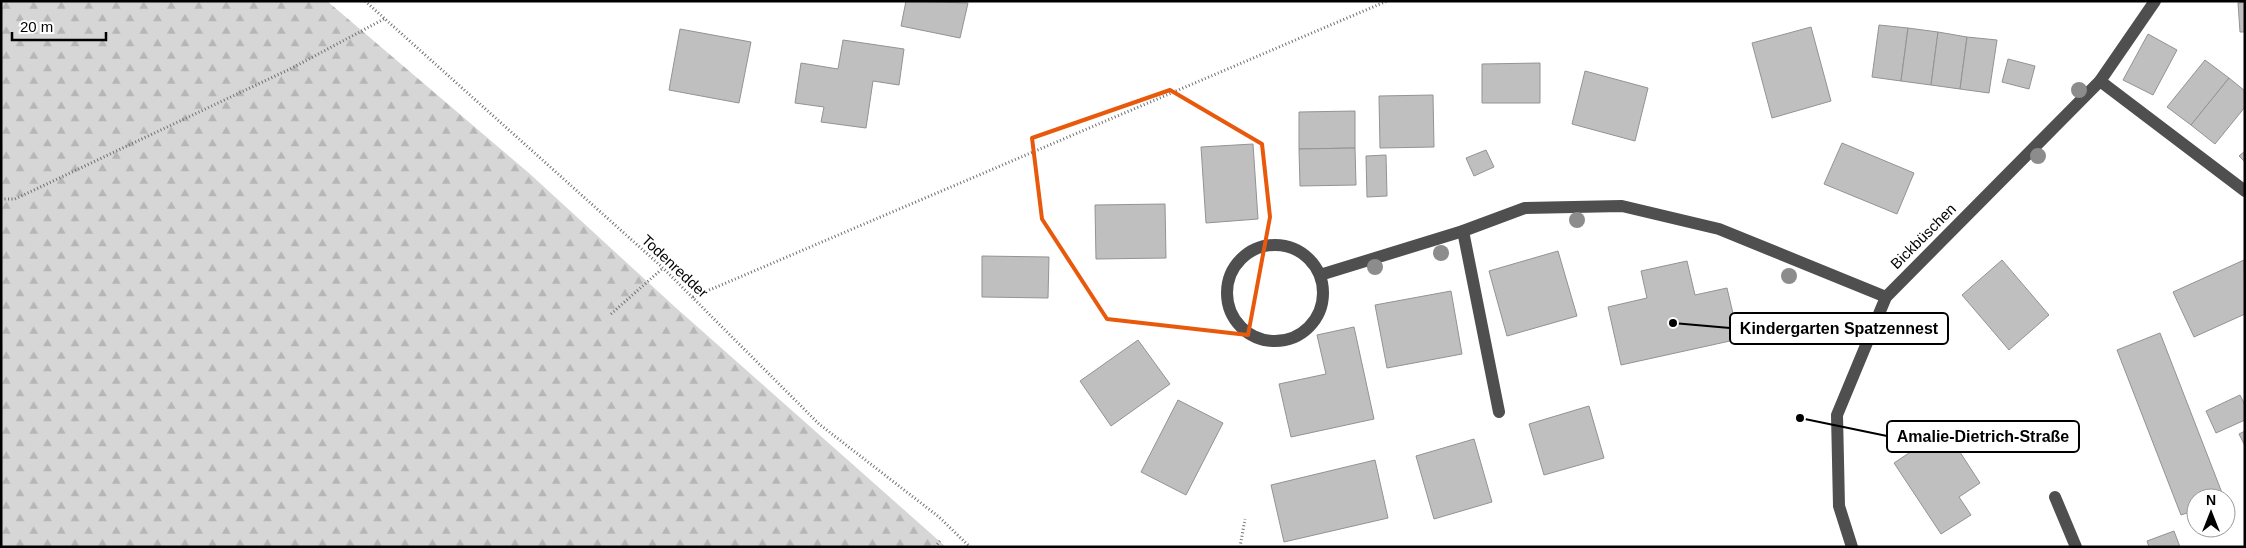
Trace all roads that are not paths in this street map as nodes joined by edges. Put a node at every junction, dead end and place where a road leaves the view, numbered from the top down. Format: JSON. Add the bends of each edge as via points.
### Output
{"nodes":[{"id":1,"x":2155,"y":1,"type":"edge"},
{"id":2,"x":2100,"y":81,"type":"junction"},
{"id":3,"x":2245,"y":191,"type":"edge"},
{"id":4,"x":1463,"y":231,"type":"junction"},
{"id":5,"x":1320,"y":275,"type":"junction"},
{"id":6,"x":1886,"y":297,"type":"junction"},
{"id":7,"x":1498,"y":412,"type":"dead end"},
{"id":8,"x":2055,"y":497,"type":"dead end"},
{"id":9,"x":1852,"y":547,"type":"edge"},
{"id":10,"x":2076,"y":547,"type":"edge"}],
"edges":[{"from":1,"to":2,"type":"street","name":"Bickbüschen"},
{"from":2,"to":3,"type":"street"},
{"from":2,"to":6,"type":"street","name":"Bickbüschen"},
{"from":4,"to":5,"type":"street"},
{"from":4,"to":6,"type":"street","via":[[1525,208],[1622,206],[1719,229]]},
{"from":4,"to":7,"type":"street"},
{"from":5,"to":5,"type":"street","via":[[1299,251],[1267,245],[1252,250],[1239,260],[1230,274],[1226,290],[1228,306],[1235,321],[1261,340],[1293,339],[1306,331],[1322,305],[1324,290]]},
{"from":6,"to":9,"type":"street","name":"Bickbüschen","via":[[1837,415],[1839,506]]},
{"from":8,"to":10,"type":"street"}]}
